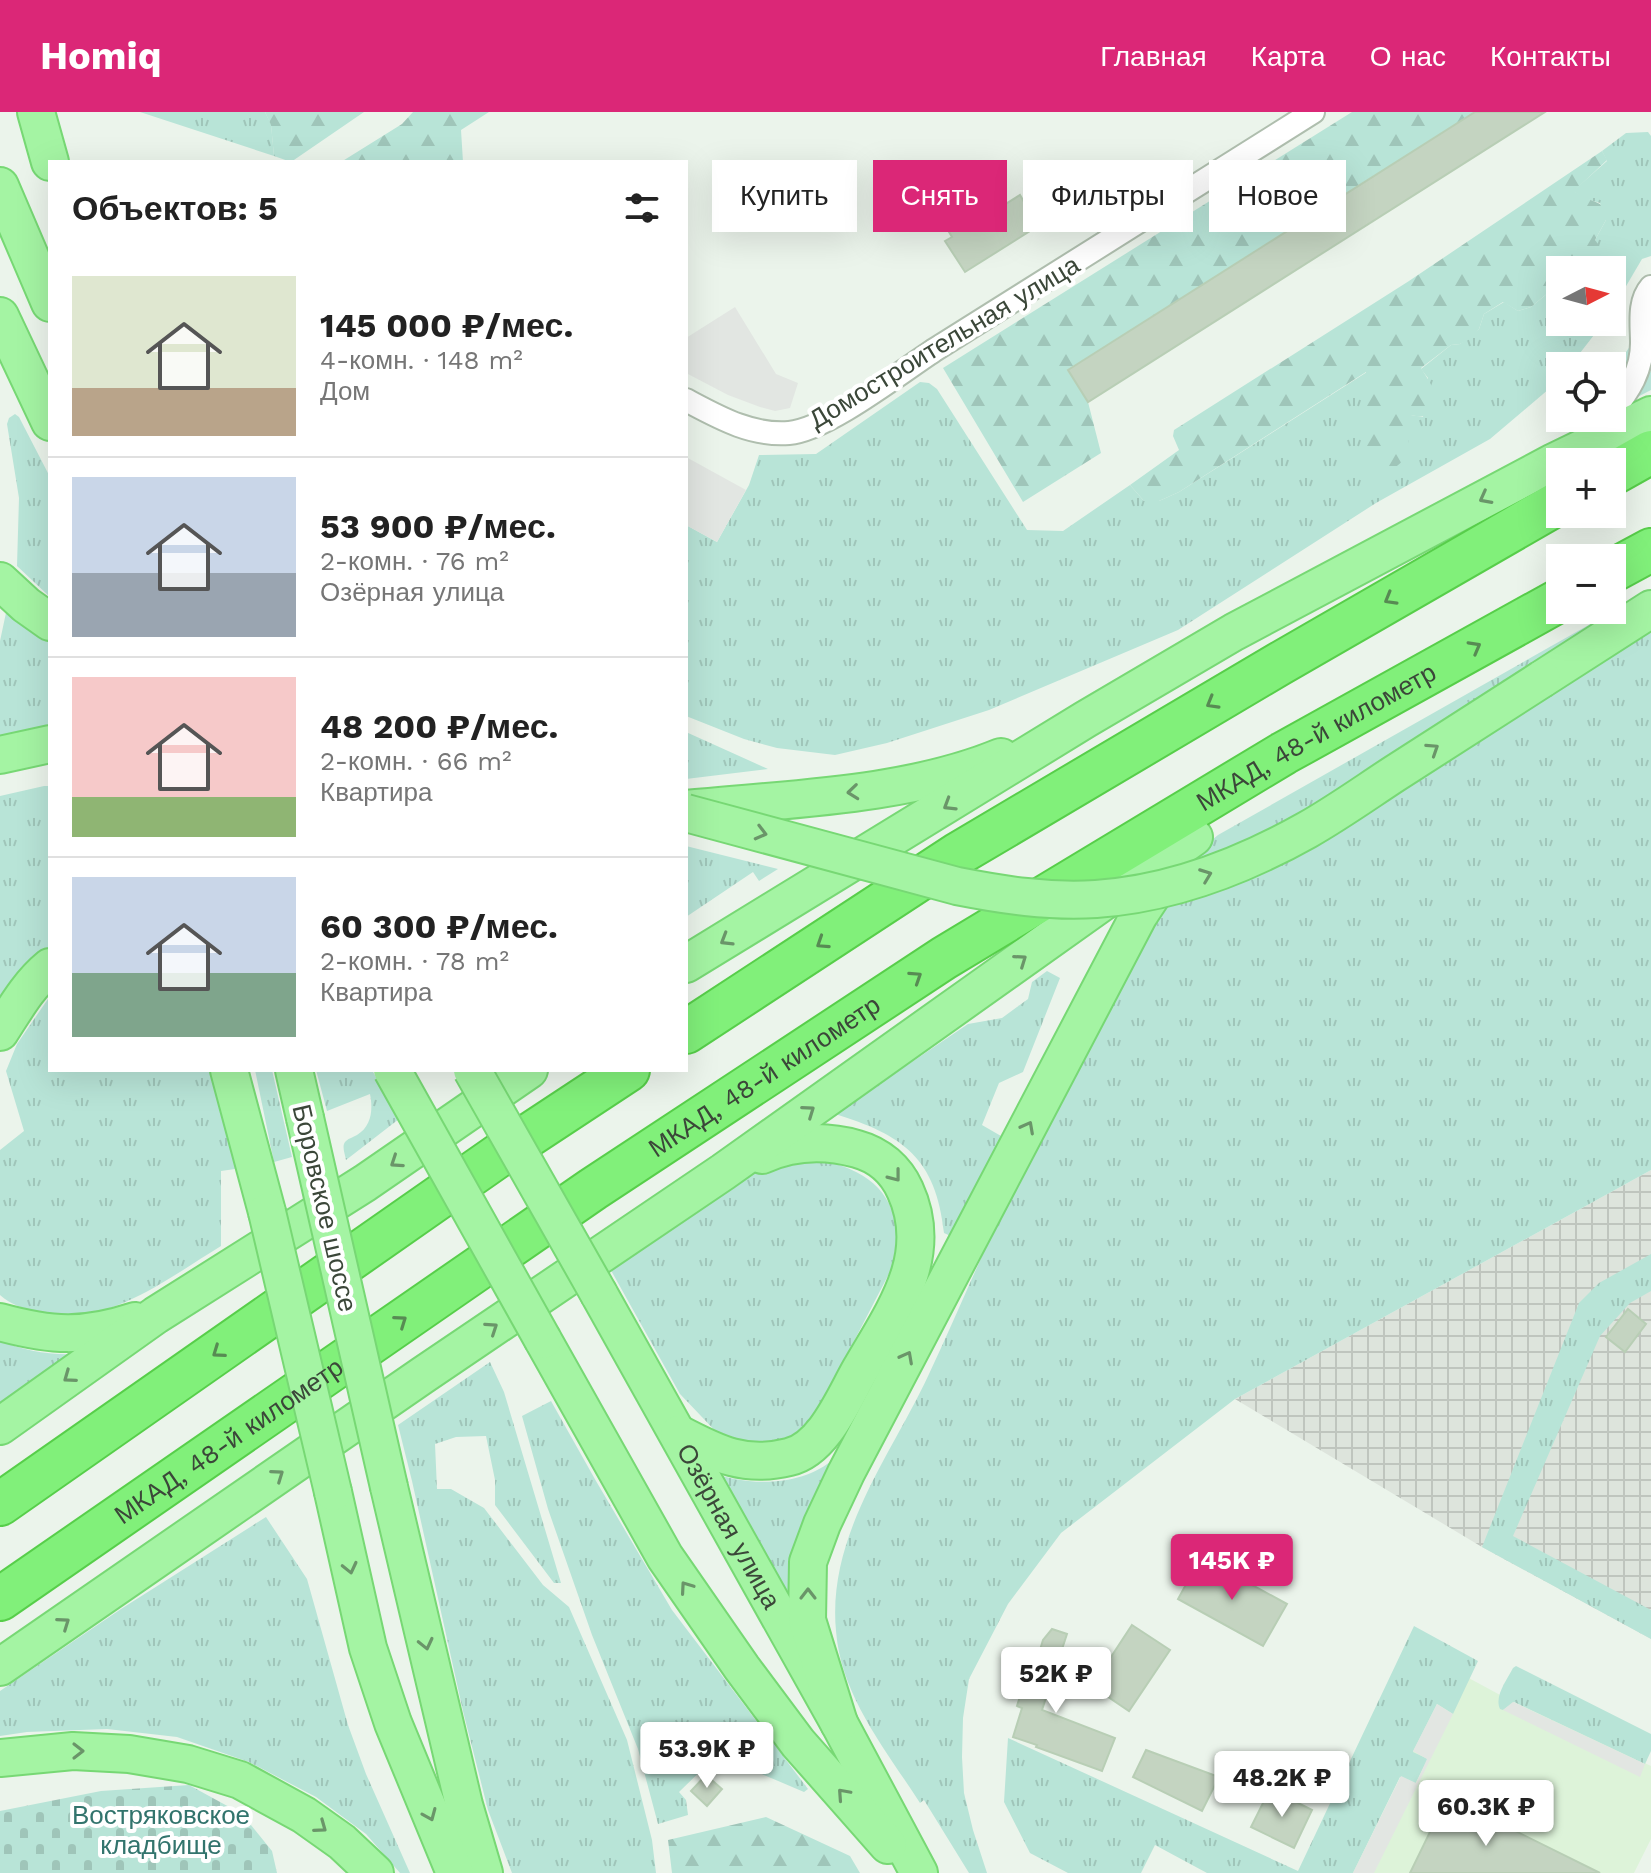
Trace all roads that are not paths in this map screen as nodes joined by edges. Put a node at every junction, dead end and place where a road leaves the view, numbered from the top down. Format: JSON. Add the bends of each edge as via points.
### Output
{"nodes":[{"id":1,"x":1313,"y":112,"type":"edge"},
{"id":2,"x":0,"y":186,"type":"edge"},
{"id":3,"x":1651,"y":287,"type":"edge"},
{"id":4,"x":48,"y":298,"type":"edge"},
{"id":5,"x":0,"y":316,"type":"edge"},
{"id":6,"x":1646,"y":352,"type":"edge"},
{"id":7,"x":1626,"y":395,"type":"edge"},
{"id":8,"x":688,"y":401,"type":"edge"},
{"id":9,"x":1651,"y":415,"type":"edge"},
{"id":10,"x":48,"y":418,"type":"edge"},
{"id":11,"x":1591,"y":432,"type":"edge"},
{"id":12,"x":1571,"y":448,"type":"edge"},
{"id":13,"x":1583,"y":448,"type":"edge"},
{"id":14,"x":1651,"y":452,"type":"edge"},
{"id":15,"x":1546,"y":466,"type":"edge"},
{"id":16,"x":1626,"y":466,"type":"edge"},
{"id":17,"x":1546,"y":510,"type":"edge"},
{"id":18,"x":1651,"y":550,"type":"edge"},
{"id":19,"x":1626,"y":563,"type":"edge"},
{"id":20,"x":0,"y":581,"type":"edge"},
{"id":21,"x":1546,"y":608,"type":"edge"},
{"id":22,"x":1651,"y":609,"type":"edge"},
{"id":23,"x":48,"y":621,"type":"edge"},
{"id":24,"x":1086,"y":719,"type":"junction"},
{"id":25,"x":48,"y":744,"type":"edge"},
{"id":26,"x":1284,"y":753,"type":"junction"},
{"id":27,"x":0,"y":755,"type":"edge"},
{"id":28,"x":688,"y":811,"type":"edge"},
{"id":29,"x":688,"y":812,"type":"edge"},
{"id":30,"x":1194,"y":837,"type":"junction"},
{"id":31,"x":688,"y":963,"type":"edge"},
{"id":32,"x":48,"y":969,"type":"edge"},
{"id":33,"x":688,"y":1031,"type":"edge"},
{"id":34,"x":0,"y":1032,"type":"edge"},
{"id":35,"x":230,"y":1072,"type":"edge"},
{"id":36,"x":294,"y":1072,"type":"edge"},
{"id":37,"x":393,"y":1072,"type":"edge"},
{"id":38,"x":473,"y":1072,"type":"edge"},
{"id":39,"x":526,"y":1072,"type":"edge"},
{"id":40,"x":625,"y":1072,"type":"edge"},
{"id":41,"x":723,"y":1172,"type":"junction"},
{"id":42,"x":156,"y":1315,"type":"junction"},
{"id":43,"x":0,"y":1322,"type":"edge"},
{"id":44,"x":0,"y":1426,"type":"edge"},
{"id":45,"x":679,"y":1434,"type":"junction"},
{"id":46,"x":0,"y":1504,"type":"edge"},
{"id":47,"x":0,"y":1599,"type":"edge"},
{"id":48,"x":0,"y":1667,"type":"edge"},
{"id":49,"x":839,"y":1723,"type":"junction"},
{"id":50,"x":0,"y":1758,"type":"edge"},
{"id":51,"x":375,"y":1873,"type":"edge"},
{"id":52,"x":455,"y":1873,"type":"edge"},
{"id":53,"x":484,"y":1873,"type":"edge"},
{"id":54,"x":913,"y":1873,"type":"edge"},
{"id":55,"x":919,"y":1873,"type":"edge"}],
"edges":[{"from":1,"to":8,"type":"street","name":"Домостроительная улица","via":[[819,423],[791,433],[761,431]]},
{"from":2,"to":4,"type":"main road"},
{"from":3,"to":6,"type":"street","via":[[1642,314]]},
{"from":5,"to":10,"type":"main road"},
{"from":6,"to":7,"type":"street"},
{"from":9,"to":13,"type":"main road"},
{"from":11,"to":12,"type":"street"},
{"from":14,"to":16,"type":"highway"},
{"from":15,"to":24,"type":"main road","one_way":true,"via":[[1234,632]]},
{"from":17,"to":33,"type":"highway","one_way":true,"via":[[971,846]]},
{"from":18,"to":19,"type":"highway"},
{"from":20,"to":23,"type":"main road"},
{"from":26,"to":21,"type":"highway","name":"МКАД, 48-й километр","one_way":true},
{"from":29,"to":22,"type":"main road","one_way":true,"bridge":true,"via":[[999,894],[1094,899],[1136,894],[1187,882],[1307,830]]},
{"from":24,"to":28,"type":"main road","one_way":true,"via":[[996,759],[936,778],[876,790]]},
{"from":24,"to":31,"type":"main road","one_way":true},
{"from":25,"to":27,"type":"main road"},
{"from":26,"to":30,"type":"main road","via":[[1241,787]]},
{"from":47,"to":26,"type":"highway","name":"МКАД, 48-й километр","one_way":true,"via":[[619,1172],[944,958]]},
{"from":41,"to":30,"type":"main road","one_way":true},
{"from":49,"to":30,"type":"main road","one_way":true,"via":[[807,1620],[808,1562],[822,1524],[1139,915]]},
{"from":32,"to":34,"type":"main road"},
{"from":35,"to":52,"type":"main road","one_way":true,"bridge":true,"via":[[368,1648]]},
{"from":36,"to":53,"type":"main road","name":"Боровское шоссе","one_way":true,"bridge":true},
{"from":54,"to":37,"type":"main road","one_way":true,"bridge":true,"via":[[798,1743],[665,1557]]},
{"from":38,"to":45,"type":"main road","name":"Озёрная улица","bridge":true},
{"from":39,"to":42,"type":"main road","one_way":true,"via":[[365,1183]]},
{"from":40,"to":46,"type":"highway","one_way":true},
{"from":41,"to":45,"type":"main road","one_way":true,"via":[[805,1142],[842,1144],[872,1153],[899,1176],[911,1203],[917,1239],[911,1275],[817,1441],[792,1457],[751,1461],[718,1454]]},
{"from":48,"to":41,"type":"main road","one_way":true},
{"from":42,"to":43,"type":"main road","via":[[106,1331],[66,1334]]},
{"from":42,"to":44,"type":"main road","one_way":true},
{"from":45,"to":49,"type":"main road","name":"Озёрная улица"},
{"from":49,"to":55,"type":"main road","name":"Озёрная улица"},
{"from":50,"to":51,"type":"main road","one_way":true,"via":[[73,1751],[188,1764],[240,1780],[304,1815]]}]}
